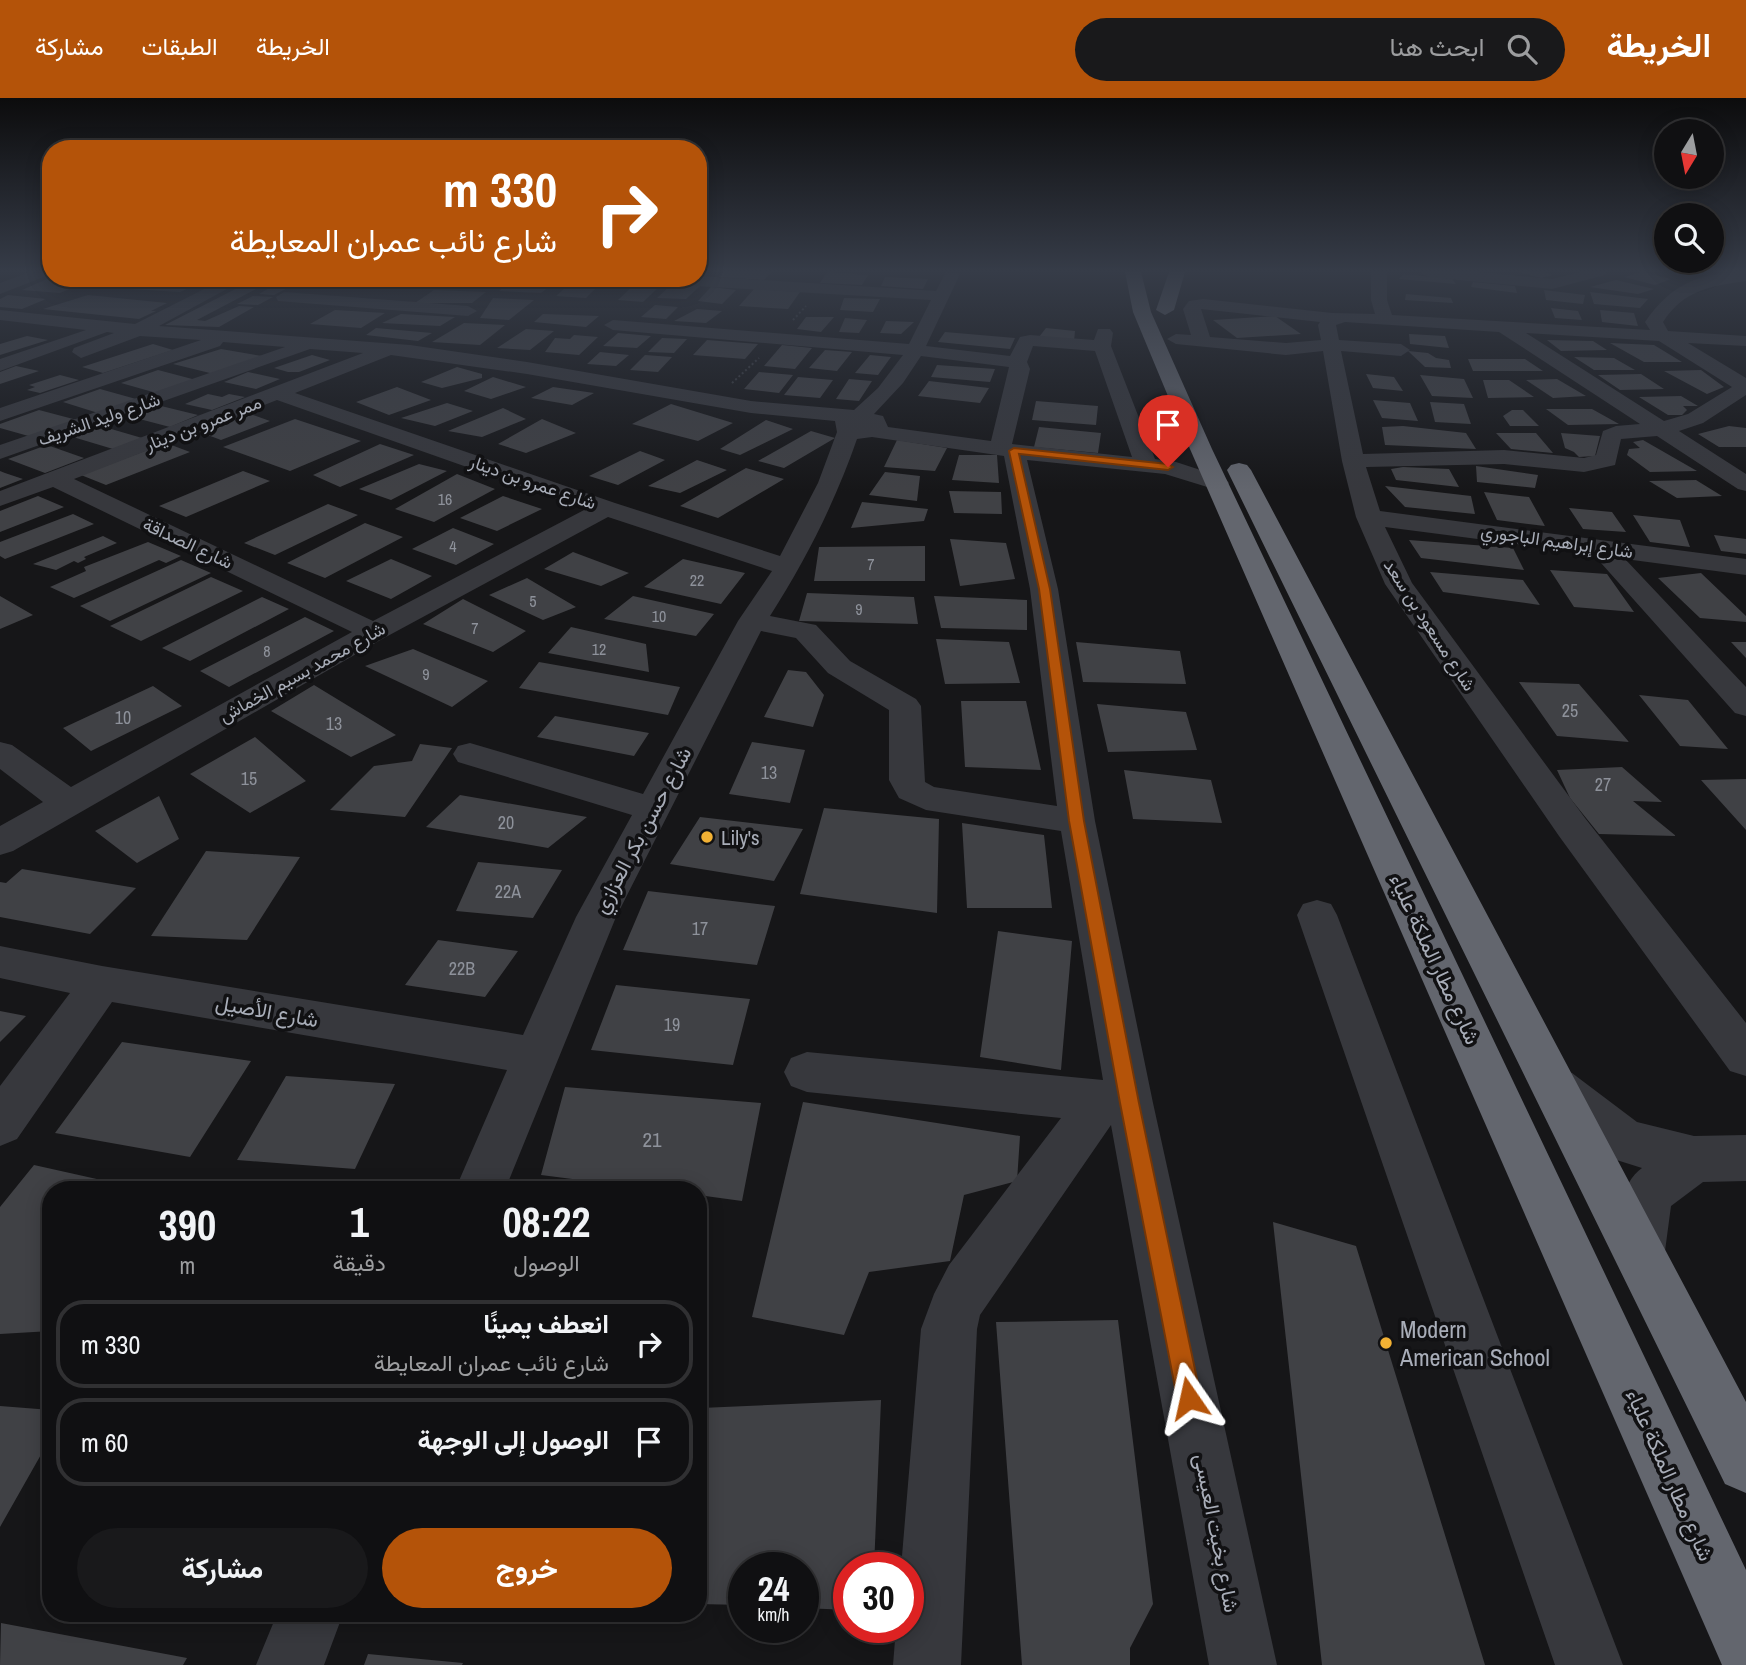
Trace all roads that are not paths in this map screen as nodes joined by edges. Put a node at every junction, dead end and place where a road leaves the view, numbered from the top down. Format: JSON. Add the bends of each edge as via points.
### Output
{"nodes":[{"id":1,"x":58,"y":345,"type":"edge"},
{"id":2,"x":99,"y":345,"type":"edge"},
{"id":3,"x":191,"y":345,"type":"edge"},
{"id":4,"x":307,"y":345,"type":"edge"},
{"id":5,"x":349,"y":345,"type":"edge"},
{"id":6,"x":855,"y":345,"type":"edge"},
{"id":7,"x":917,"y":345,"type":"edge"},
{"id":8,"x":1024,"y":345,"type":"edge"},
{"id":9,"x":1105,"y":345,"type":"edge"},
{"id":10,"x":1167,"y":345,"type":"edge"},
{"id":11,"x":1174,"y":345,"type":"edge"},
{"id":12,"x":1273,"y":345,"type":"edge"},
{"id":13,"x":1296,"y":345,"type":"edge"},
{"id":14,"x":1333,"y":345,"type":"edge"},
{"id":15,"x":1383,"y":345,"type":"edge"},
{"id":16,"x":1531,"y":345,"type":"edge"},
{"id":17,"x":1679,"y":345,"type":"edge"},
{"id":18,"x":390,"y":349,"type":"junction"},
{"id":19,"x":914,"y":350,"type":"junction"},
{"id":20,"x":1401,"y":350,"type":"dead end"},
{"id":21,"x":81,"y":352,"type":"dead end"},
{"id":22,"x":1017,"y":362,"type":"junction"},
{"id":23,"x":0,"y":365,"type":"edge"},
{"id":24,"x":279,"y":394,"type":"junction"},
{"id":25,"x":0,"y":415,"type":"edge"},
{"id":26,"x":863,"y":425,"type":"junction"},
{"id":27,"x":1661,"y":430,"type":"junction"},
{"id":28,"x":6,"y":447,"type":"edge"},
{"id":29,"x":1201,"y":449,"type":"junction"},
{"id":30,"x":1007,"y":450,"type":"junction"},
{"id":31,"x":1353,"y":461,"type":"junction"},
{"id":32,"x":1149,"y":465,"type":"junction"},
{"id":33,"x":54,"y":480,"type":"junction"},
{"id":34,"x":1217,"y":483,"type":"junction"},
{"id":35,"x":1746,"y":484,"type":"edge"},
{"id":36,"x":0,"y":499,"type":"edge"},
{"id":37,"x":606,"y":508,"type":"junction"},
{"id":38,"x":1368,"y":516,"type":"junction"},
{"id":39,"x":1599,"y":546,"type":"junction"},
{"id":40,"x":788,"y":567,"type":"junction"},
{"id":41,"x":1746,"y":567,"type":"edge"},
{"id":42,"x":752,"y":621,"type":"junction"},
{"id":43,"x":374,"y":632,"type":"junction"},
{"id":44,"x":1746,"y":706,"type":"edge"},
{"id":45,"x":0,"y":753,"type":"edge"},
{"id":46,"x":470,"y":754,"type":"dead end"},
{"id":47,"x":69,"y":803,"type":"junction"},
{"id":48,"x":654,"y":809,"type":"junction"},
{"id":49,"x":1077,"y":821,"type":"junction"},
{"id":50,"x":0,"y":842,"type":"edge"},
{"id":51,"x":1317,"y":915,"type":"dead end"},
{"id":52,"x":0,"y":962,"type":"edge"},
{"id":53,"x":102,"y":983,"type":"junction"},
{"id":54,"x":536,"y":1056,"type":"junction"},
{"id":55,"x":1746,"y":1056,"type":"edge"},
{"id":56,"x":807,"y":1072,"type":"dead end"},
{"id":57,"x":1555,"y":1086,"type":"junction"},
{"id":58,"x":1115,"y":1102,"type":"junction"},
{"id":59,"x":0,"y":1124,"type":"edge"},
{"id":60,"x":1746,"y":1158,"type":"edge"},
{"id":61,"x":1694,"y":1159,"type":"junction"},
{"id":62,"x":484,"y":1181,"type":"edge"},
{"id":63,"x":1639,"y":1251,"type":"junction"},
{"id":64,"x":1746,"y":1463,"type":"edge"},
{"id":65,"x":307,"y":1622,"type":"edge"},
{"id":66,"x":1746,"y":1643,"type":"edge"},
{"id":67,"x":290,"y":1665,"type":"edge"},
{"id":68,"x":927,"y":1665,"type":"edge"},
{"id":69,"x":1243,"y":1665,"type":"edge"},
{"id":70,"x":1588,"y":1665,"type":"edge"}],
"edges":[{"from":1,"to":23,"type":"street"},
{"from":2,"to":21,"type":"street"},
{"from":3,"to":25,"type":"street"},
{"from":4,"to":28,"type":"street","name":"شارع وليد الشريف"},
{"from":5,"to":18,"type":"street"},
{"from":6,"to":19,"type":"street"},
{"from":7,"to":19,"type":"street","name":"شارع حسن بكر العزازي"},
{"from":8,"to":22,"type":"street"},
{"from":9,"to":32,"type":"street"},
{"from":10,"to":29,"type":"highway","name":"شارع مطار الملكة علياء"},
{"from":11,"to":57,"type":"highway","name":"شارع مطار الملكة علياء"},
{"from":12,"to":13,"type":"street","via":[[1286,349]]},
{"from":14,"to":31,"type":"street","name":"شارع مسعود بن سعد"},
{"from":15,"to":20,"type":"street"},
{"from":16,"to":27,"type":"street"},
{"from":17,"to":27,"type":"street","via":[[1743,387],[1704,415]]},
{"from":18,"to":24,"type":"street","name":"ممر عمرو بن دينار"},
{"from":18,"to":26,"type":"street"},
{"from":19,"to":22,"type":"street"},
{"from":19,"to":26,"type":"street","name":"شارع حسن بكر العزازي"},
{"from":22,"to":30,"type":"street","via":[[1020,369]]},
{"from":24,"to":33,"type":"street","name":"ممر عمرو بن دينار"},
{"from":24,"to":37,"type":"street","name":"شارع عمرو بن دينار"},
{"from":26,"to":30,"type":"street"},
{"from":26,"to":40,"type":"street","name":"شارع حسن بكر العزازي","via":[[869,447],[830,483]]},
{"from":27,"to":31,"type":"street","via":[[1616,433],[1611,436],[1607,460],[1584,465],[1504,457]]},
{"from":27,"to":35,"type":"street"},
{"from":29,"to":32,"type":"street"},
{"from":29,"to":34,"type":"highway","name":"شارع مطار الملكة علياء"},
{"from":30,"to":32,"type":"street"},
{"from":30,"to":49,"type":"street","name":"شارع بخيت العيسى","via":[[1044,589]]},
{"from":31,"to":38,"type":"street","name":"شارع مسعود بن سعد"},
{"from":32,"to":34,"type":"street","via":[[1184,470]]},
{"from":33,"to":36,"type":"street"},
{"from":33,"to":43,"type":"street","name":"شارع الصداقة"},
{"from":34,"to":66,"type":"highway","name":"شارع مطار الملكة علياء"},
{"from":37,"to":40,"type":"street","name":"شارع عمرو بن دينار"},
{"from":37,"to":43,"type":"street","name":"شارع محمد بسيم الخماش"},
{"from":38,"to":39,"type":"street","name":"شارع إبراهيم الباجوري"},
{"from":38,"to":55,"type":"street","name":"شارع مسعود بن سعد","via":[[1399,584],[1423,621]]},
{"from":39,"to":41,"type":"street","name":"شارع إبراهيم الباجوري"},
{"from":39,"to":44,"type":"street"},
{"from":40,"to":42,"type":"street","name":"شارع حسن بكر العزازي"},
{"from":42,"to":48,"type":"street","name":"شارع حسن بكر العزازي"},
{"from":42,"to":49,"type":"street","via":[[806,631],[839,667],[905,706],[906,780],[911,790],[926,798]]},
{"from":43,"to":47,"type":"street","name":"شارع محمد بسيم الخماش"},
{"from":45,"to":47,"type":"street"},
{"from":46,"to":48,"type":"street"},
{"from":47,"to":50,"type":"street","name":"شارع محمد بسيم الخماش"},
{"from":48,"to":54,"type":"street","name":"شارع حسن بكر العزازي","via":[[592,928]]},
{"from":49,"to":58,"type":"street","name":"شارع بخيت العيسى"},
{"from":51,"to":70,"type":"street"},
{"from":52,"to":53,"type":"street","name":"شارع الأصيل"},
{"from":53,"to":54,"type":"street","name":"شارع الأصيل"},
{"from":53,"to":59,"type":"street"},
{"from":54,"to":62,"type":"street","name":"شارع حسن بكر العزازي"},
{"from":56,"to":58,"type":"street"},
{"from":57,"to":61,"type":"street","via":[[1624,1141]]},
{"from":57,"to":63,"type":"highway","name":"شارع مطار الملكة علياء"},
{"from":58,"to":68,"type":"street","via":[[1022,1214],[954,1309]]},
{"from":58,"to":69,"type":"street","name":"شارع بخيت العيسى"},
{"from":60,"to":61,"type":"street"},
{"from":61,"to":63,"type":"street","via":[[1648,1193]]},
{"from":63,"to":64,"type":"highway","name":"شارع مطار الملكة علياء"},
{"from":65,"to":67,"type":"street"}]}
